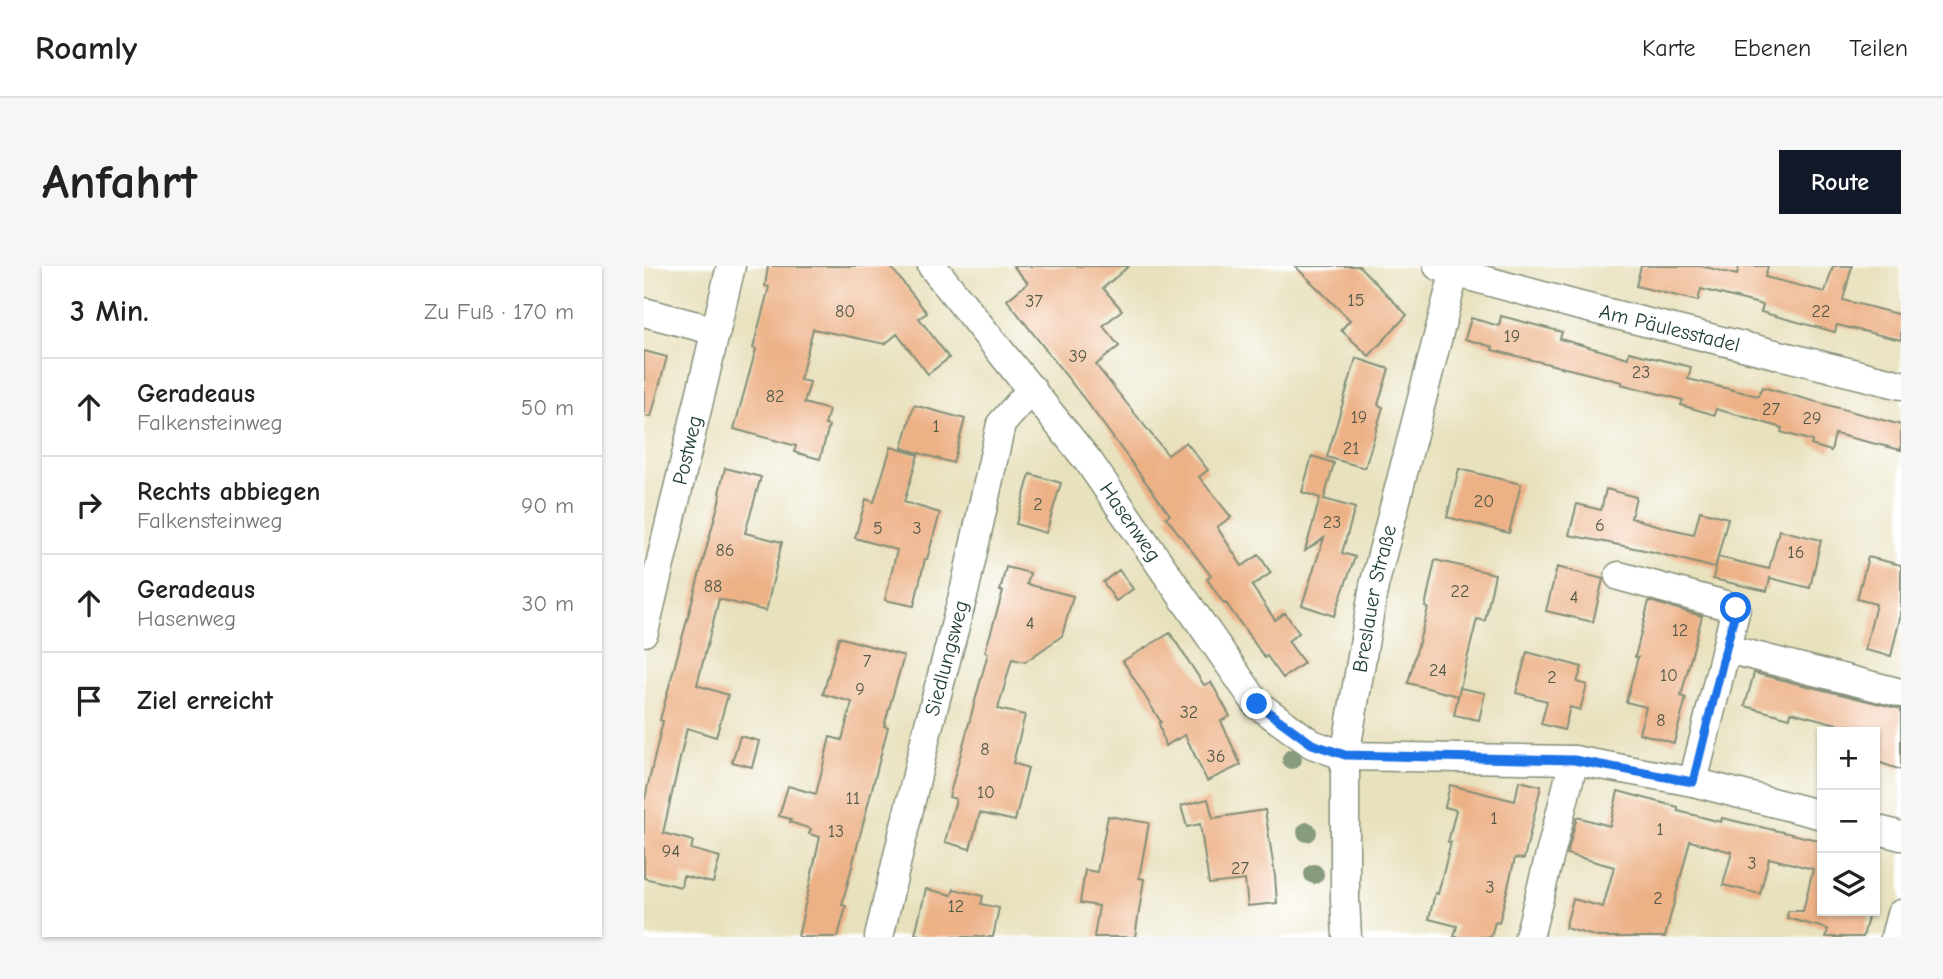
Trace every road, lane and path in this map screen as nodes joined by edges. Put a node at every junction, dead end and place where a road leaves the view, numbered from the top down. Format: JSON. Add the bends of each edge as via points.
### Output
{"nodes":[{"id":1,"x":731,"y":266,"type":"edge"},
{"id":2,"x":932,"y":266,"type":"edge"},
{"id":3,"x":1450,"y":268,"type":"edge"},
{"id":4,"x":644,"y":312,"type":"edge"},
{"id":5,"x":716,"y":331,"type":"junction"},
{"id":6,"x":1901,"y":385,"type":"edge"},
{"id":7,"x":1032,"y":389,"type":"junction"},
{"id":8,"x":1619,"y":576,"type":"dead end"},
{"id":9,"x":644,"y":632,"type":"edge"},
{"id":10,"x":1727,"y":649,"type":"junction"},
{"id":11,"x":1901,"y":693,"type":"edge"},
{"id":12,"x":1345,"y":755,"type":"junction"},
{"id":13,"x":1574,"y":760,"type":"junction"},
{"id":14,"x":1693,"y":782,"type":"junction"},
{"id":15,"x":1817,"y":814,"type":"edge"},
{"id":16,"x":1880,"y":830,"type":"edge"},
{"id":17,"x":1901,"y":836,"type":"edge"},
{"id":18,"x":1901,"y":914,"type":"edge"},
{"id":19,"x":879,"y":937,"type":"edge"},
{"id":20,"x":1347,"y":937,"type":"edge"},
{"id":21,"x":1529,"y":937,"type":"edge"},
{"id":22,"x":1895,"y":937,"type":"edge"}],
"edges":[{"from":1,"to":5,"type":"street","name":"Postweg"},
{"from":2,"to":7,"type":"street","name":"Hasenweg"},
{"from":3,"to":6,"type":"street","name":"Am Päulesstadel","via":[[1577,305]]},
{"from":3,"to":12,"type":"street","name":"Breslauer Straße","via":[[1374,586]]},
{"from":4,"to":5,"type":"street"},
{"from":5,"to":9,"type":"street","name":"Postweg"},
{"from":7,"to":12,"type":"street","name":"Hasenweg","via":[[1126,514],[1257,704],[1312,744]]},
{"from":7,"to":19,"type":"street","name":"Siedlungsweg","via":[[1001,424]]},
{"from":8,"to":10,"type":"street","via":[[1736,608]]},
{"from":10,"to":11,"type":"street"},
{"from":10,"to":14,"type":"street"},
{"from":12,"to":13,"type":"street","name":"Hasenweg"},
{"from":12,"to":20,"type":"street","name":"Breslauer Straße"},
{"from":13,"to":14,"type":"street","name":"Hasenweg"},
{"from":13,"to":21,"type":"street"},
{"from":14,"to":15,"type":"street","name":"Hasenweg"},
{"from":16,"to":17,"type":"street"},
{"from":18,"to":22,"type":"street"}]}
